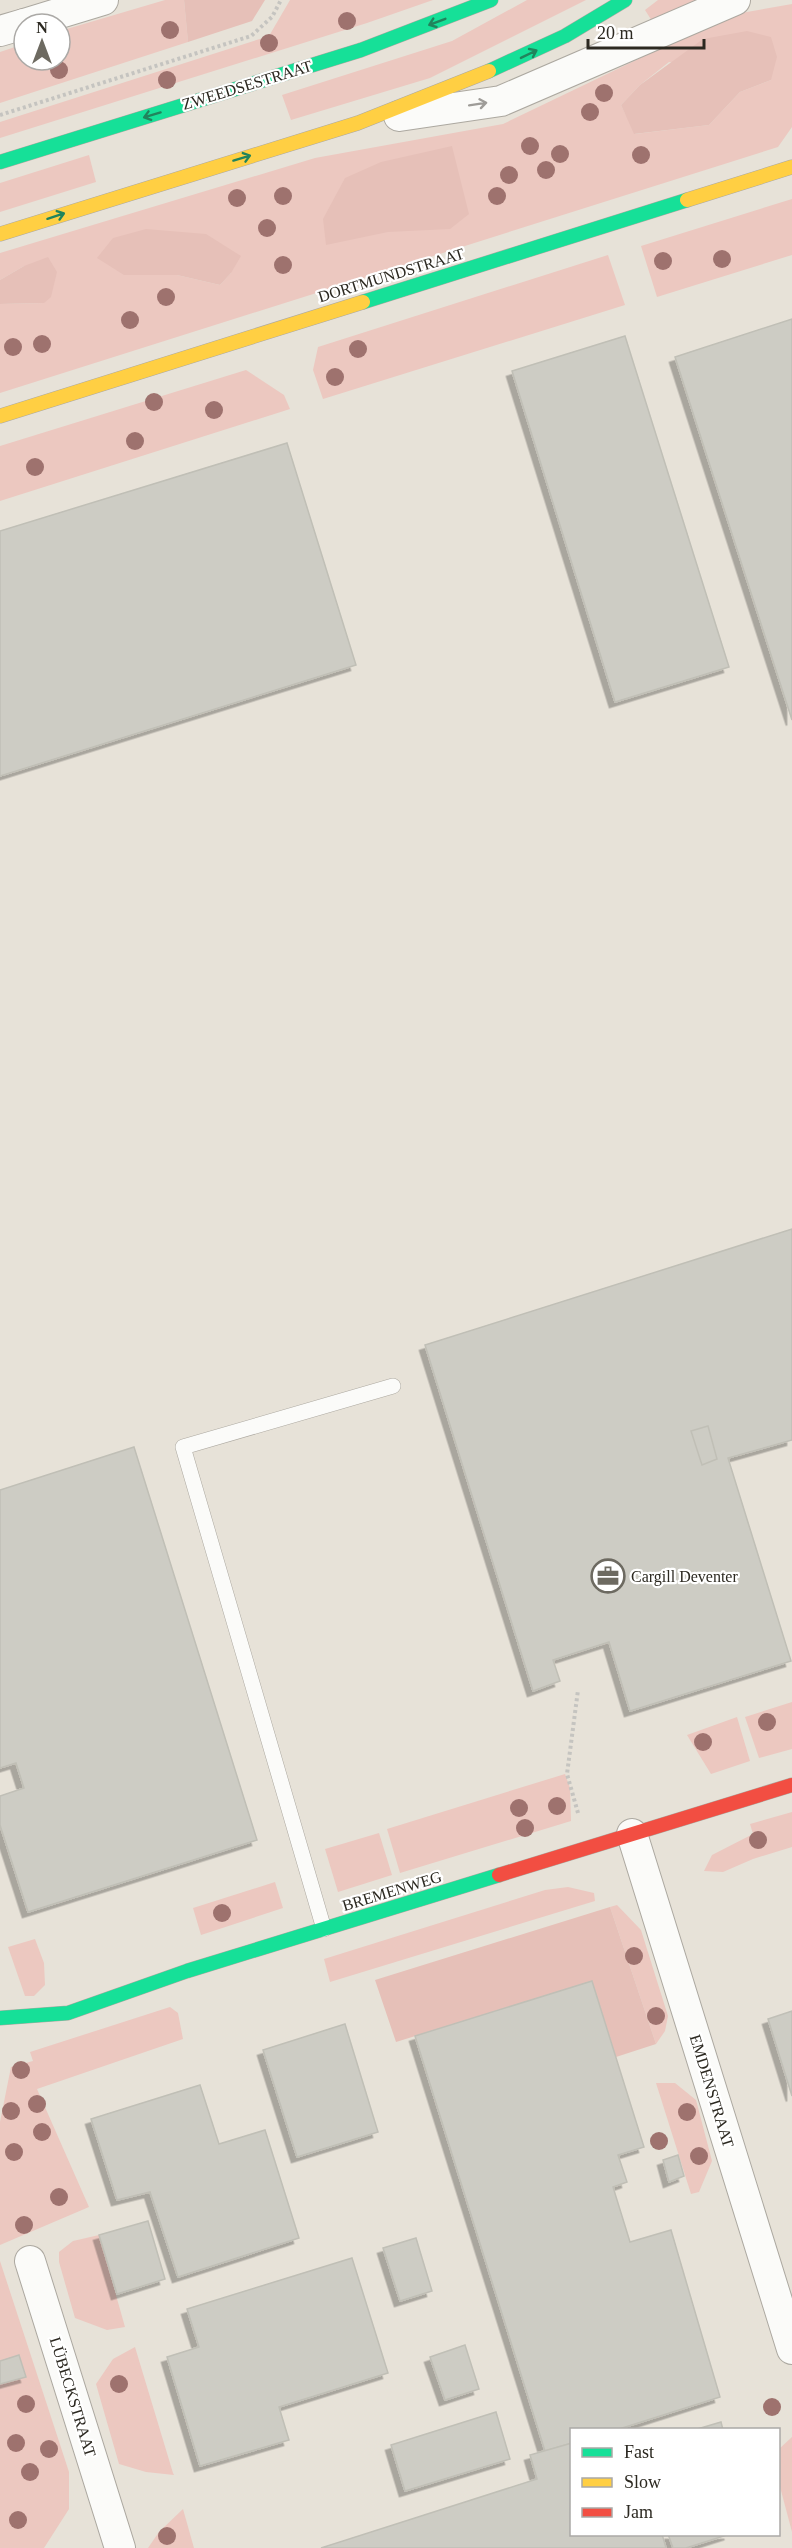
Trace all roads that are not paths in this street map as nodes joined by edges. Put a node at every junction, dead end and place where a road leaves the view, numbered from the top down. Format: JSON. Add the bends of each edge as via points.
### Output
{"nodes":[{"id":1,"x":103,"y":0,"type":"edge"},
{"id":2,"x":491,"y":0,"type":"edge"},
{"id":3,"x":625,"y":0,"type":"edge"},
{"id":4,"x":735,"y":0,"type":"edge"},
{"id":5,"x":64,"y":12,"type":"edge"},
{"id":6,"x":358,"y":123,"type":"junction"},
{"id":7,"x":0,"y":162,"type":"edge"},
{"id":8,"x":792,"y":167,"type":"edge"},
{"id":9,"x":0,"y":234,"type":"edge"},
{"id":10,"x":0,"y":416,"type":"edge"},
{"id":11,"x":393,"y":1386,"type":"dead end"},
{"id":12,"x":792,"y":1785,"type":"edge"},
{"id":13,"x":632,"y":1834,"type":"junction"},
{"id":14,"x":324,"y":1929,"type":"junction"},
{"id":15,"x":0,"y":2018,"type":"edge"},
{"id":16,"x":30,"y":2261,"type":"dead end"},
{"id":17,"x":792,"y":2349,"type":"edge"},
{"id":18,"x":111,"y":2543,"type":"edge"}],
"edges":[{"from":1,"to":5,"type":"street"},
{"from":2,"to":7,"type":"street","name":"ZWEEDSESTRAAT","one_way":true,"via":[[362,50]]},
{"from":6,"to":3,"type":"street","one_way":true,"via":[[517,59]]},
{"from":6,"to":4,"type":"street","one_way":true,"via":[[501,101]]},
{"from":9,"to":6,"type":"street","one_way":true},
{"from":8,"to":10,"type":"street","name":"DORTMUNDSTRAAT"},
{"from":11,"to":14,"type":"lane","via":[[183,1447]]},
{"from":12,"to":13,"type":"street","name":"BREMENWEG"},
{"from":13,"to":14,"type":"street","name":"BREMENWEG"},
{"from":13,"to":17,"type":"street","name":"EMDENSTRAAT"},
{"from":14,"to":15,"type":"street","name":"BREMENWEG","via":[[68,2013]]},
{"from":16,"to":18,"type":"street","name":"LÜBECKSTRAAT"}]}
